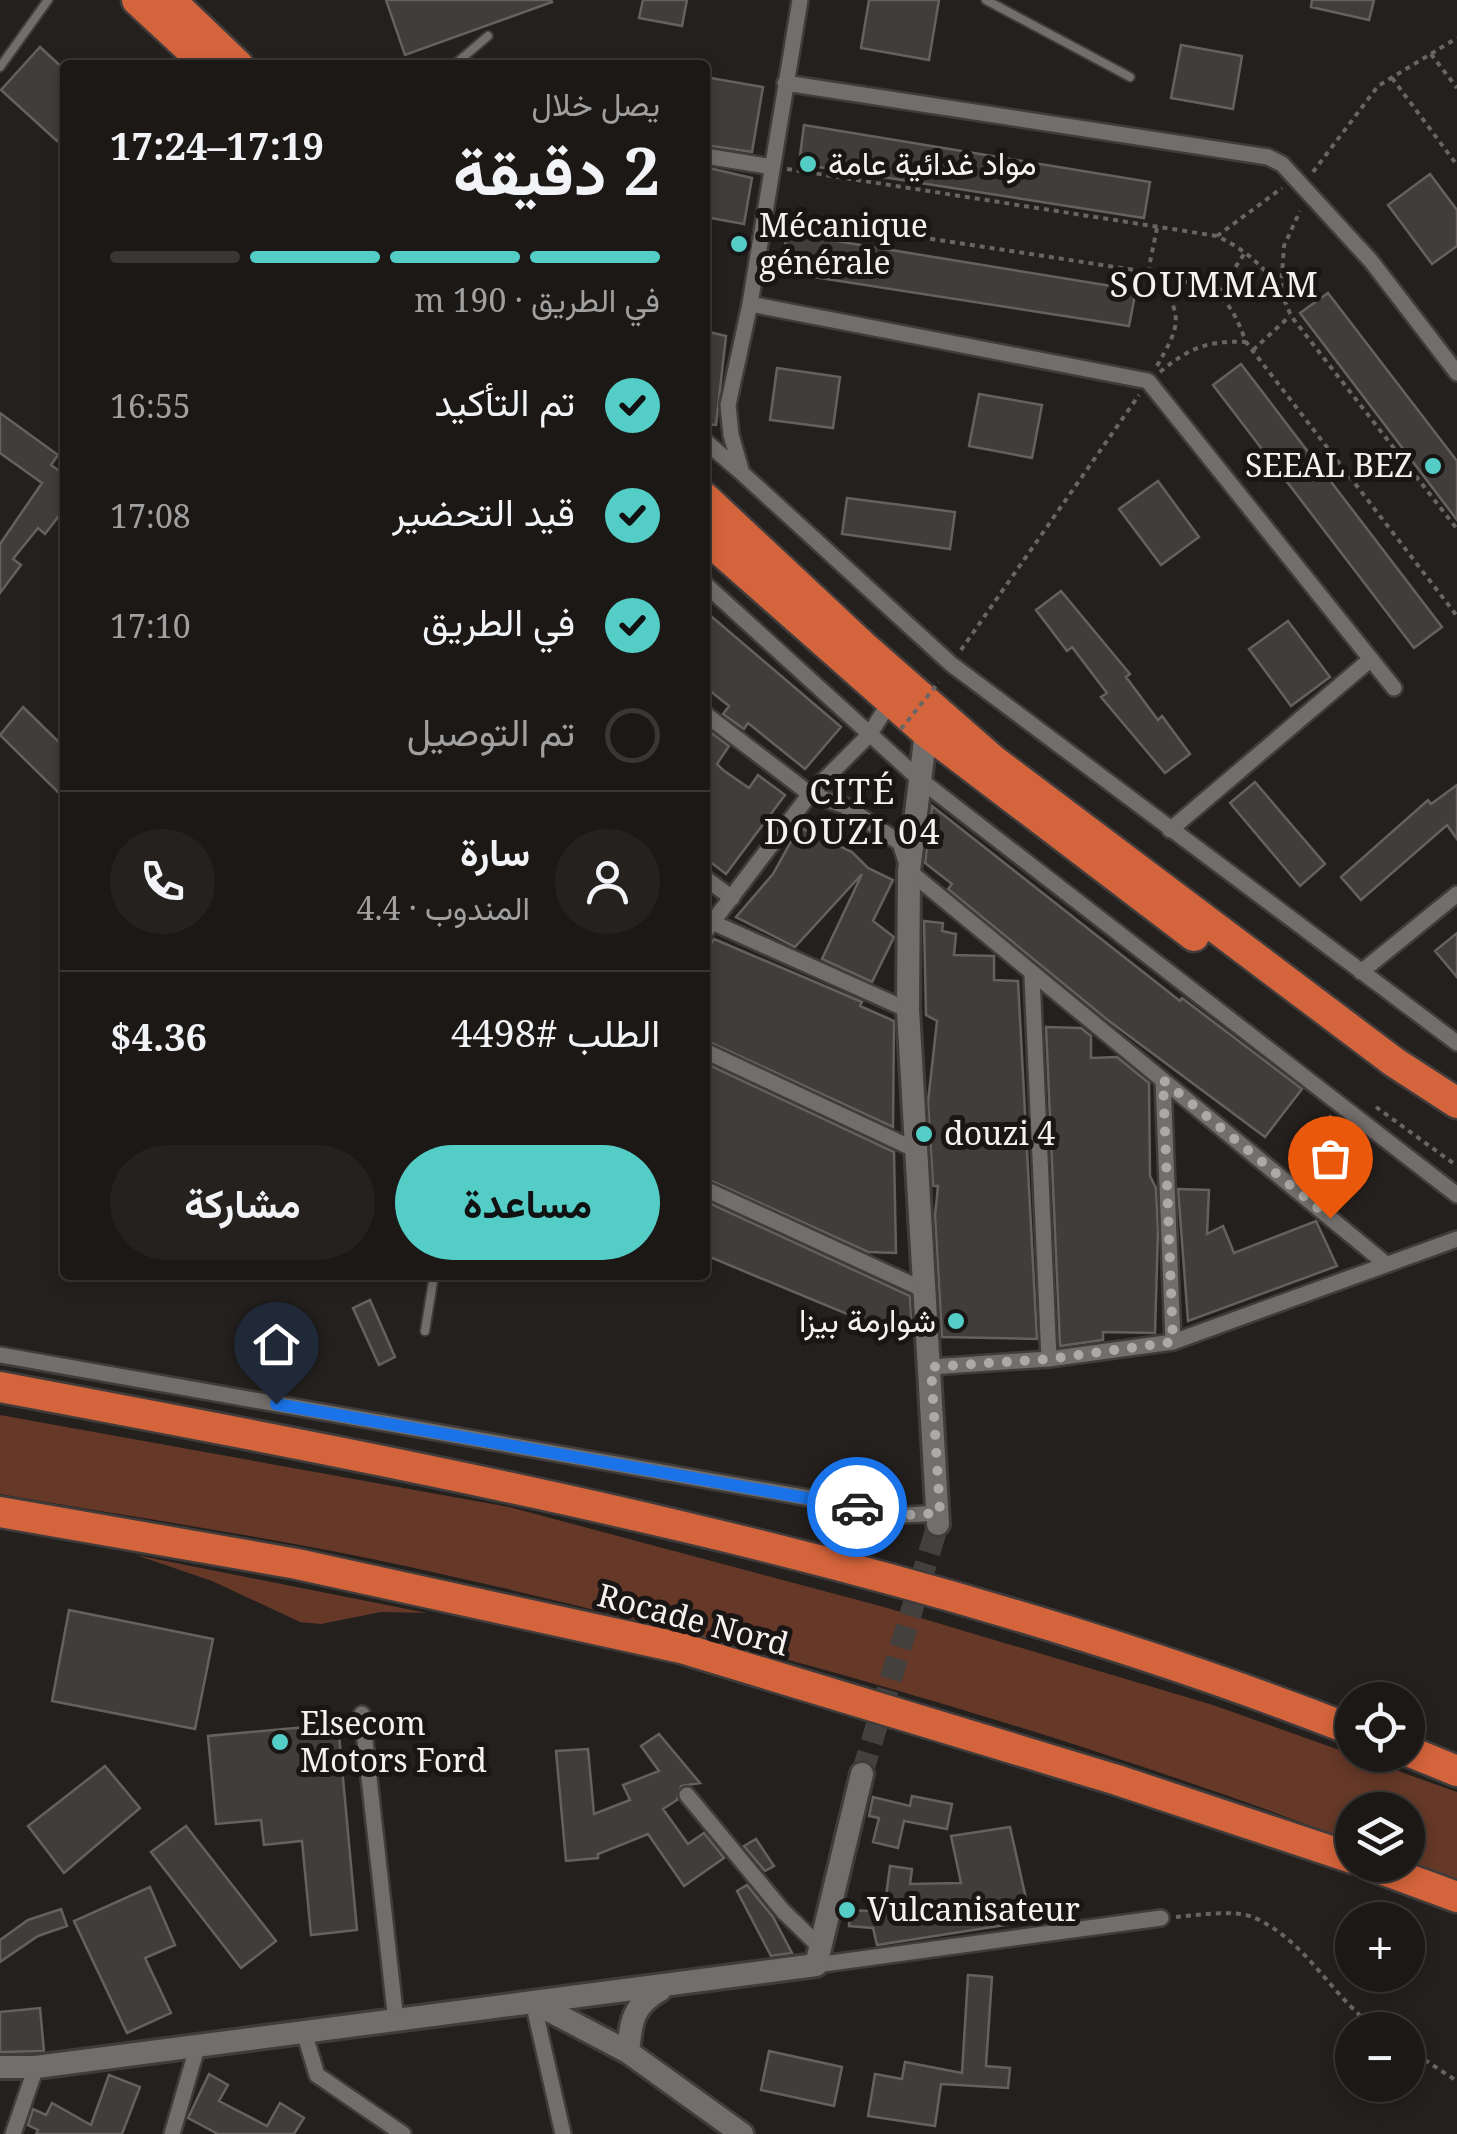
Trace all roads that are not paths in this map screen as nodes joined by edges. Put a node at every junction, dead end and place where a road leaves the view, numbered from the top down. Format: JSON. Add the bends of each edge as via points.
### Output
{"nodes":[{"id":1,"x":48,"y":0,"type":"edge"},
{"id":2,"x":138,"y":0,"type":"edge"},
{"id":3,"x":170,"y":0,"type":"edge"},
{"id":4,"x":800,"y":0,"type":"edge"},
{"id":5,"x":986,"y":0,"type":"edge"},
{"id":6,"x":488,"y":36,"type":"dead end"},
{"id":7,"x":202,"y":60,"type":"edge"},
{"id":8,"x":233,"y":60,"type":"edge"},
{"id":9,"x":460,"y":60,"type":"edge"},
{"id":10,"x":0,"y":67,"type":"edge"},
{"id":11,"x":1130,"y":77,"type":"dead end"},
{"id":12,"x":785,"y":83,"type":"junction"},
{"id":13,"x":710,"y":157,"type":"edge"},
{"id":14,"x":772,"y":167,"type":"junction"},
{"id":15,"x":750,"y":304,"type":"junction"},
{"id":16,"x":1457,"y":373,"type":"edge"},
{"id":17,"x":710,"y":445,"type":"edge"},
{"id":18,"x":742,"y":473,"type":"junction"},
{"id":19,"x":710,"y":503,"type":"edge"},
{"id":20,"x":710,"y":542,"type":"edge"},
{"id":21,"x":710,"y":589,"type":"edge"},
{"id":22,"x":1371,"y":659,"type":"junction"},
{"id":23,"x":1394,"y":688,"type":"dead end"},
{"id":24,"x":710,"y":718,"type":"edge"},
{"id":25,"x":906,"y":721,"type":"junction"},
{"id":26,"x":869,"y":735,"type":"junction"},
{"id":27,"x":918,"y":778,"type":"junction"},
{"id":28,"x":810,"y":794,"type":"junction"},
{"id":29,"x":1170,"y":830,"type":"junction"},
{"id":30,"x":909,"y":872,"type":"junction"},
{"id":31,"x":710,"y":882,"type":"edge"},
{"id":32,"x":1457,"y":894,"type":"edge"},
{"id":33,"x":732,"y":898,"type":"junction"},
{"id":34,"x":710,"y":928,"type":"edge"},
{"id":35,"x":1361,"y":972,"type":"junction"},
{"id":36,"x":1032,"y":976,"type":"junction"},
{"id":37,"x":908,"y":1010,"type":"junction"},
{"id":38,"x":1457,"y":1043,"type":"edge"},
{"id":39,"x":710,"y":1053,"type":"edge"},
{"id":40,"x":1163,"y":1080,"type":"junction"},
{"id":41,"x":1457,"y":1103,"type":"edge"},
{"id":42,"x":1457,"y":1122,"type":"edge"},
{"id":43,"x":918,"y":1151,"type":"junction"},
{"id":44,"x":710,"y":1191,"type":"edge"},
{"id":45,"x":1457,"y":1195,"type":"edge"},
{"id":46,"x":1457,"y":1240,"type":"edge"},
{"id":47,"x":1386,"y":1264,"type":"junction"},
{"id":48,"x":433,"y":1280,"type":"edge"},
{"id":49,"x":922,"y":1289,"type":"junction"},
{"id":50,"x":425,"y":1331,"type":"dead end"},
{"id":51,"x":1173,"y":1342,"type":"junction"},
{"id":52,"x":0,"y":1354,"type":"edge"},
{"id":53,"x":1049,"y":1359,"type":"junction"},
{"id":54,"x":931,"y":1367,"type":"junction"},
{"id":55,"x":0,"y":1387,"type":"edge"},
{"id":56,"x":0,"y":1512,"type":"edge"},
{"id":57,"x":939,"y":1518,"type":"joint"},
{"id":58,"x":362,"y":1714,"type":"dead end"},
{"id":59,"x":1335,"y":1724,"type":"edge"},
{"id":60,"x":1425,"y":1759,"type":"edge"},
{"id":61,"x":1457,"y":1771,"type":"edge"},
{"id":62,"x":862,"y":1774,"type":"tunnel mouth"},
{"id":63,"x":687,"y":1795,"type":"dead end"},
{"id":64,"x":1335,"y":1852,"type":"edge"},
{"id":65,"x":1416,"y":1882,"type":"edge"},
{"id":66,"x":1457,"y":1897,"type":"edge"},
{"id":67,"x":1162,"y":1918,"type":"road end"},
{"id":68,"x":818,"y":1956,"type":"junction"},
{"id":69,"x":666,"y":1986,"type":"junction"},
{"id":70,"x":533,"y":2002,"type":"junction"},
{"id":71,"x":396,"y":2021,"type":"junction"},
{"id":72,"x":304,"y":2032,"type":"junction"},
{"id":73,"x":197,"y":2048,"type":"junction"},
{"id":74,"x":628,"y":2052,"type":"junction"},
{"id":75,"x":0,"y":2067,"type":"edge"},
{"id":76,"x":36,"y":2068,"type":"junction"},
{"id":77,"x":12,"y":2134,"type":"edge"},
{"id":78,"x":172,"y":2134,"type":"edge"},
{"id":79,"x":403,"y":2134,"type":"edge"},
{"id":80,"x":563,"y":2134,"type":"edge"},
{"id":81,"x":742,"y":2134,"type":"edge"}],
"edges":[{"from":1,"to":10,"type":"lane"},
{"from":2,"to":7,"type":"highway"},
{"from":3,"to":8,"type":"highway"},
{"from":4,"to":12,"type":"street"},
{"from":5,"to":11,"type":"lane"},
{"from":6,"to":9,"type":"lane"},
{"from":12,"to":14,"type":"street"},
{"from":12,"to":16,"type":"street","via":[[1268,157],[1372,261]]},
{"from":13,"to":14,"type":"street"},
{"from":14,"to":15,"type":"street"},
{"from":15,"to":18,"type":"street","via":[[728,404]]},
{"from":15,"to":22,"type":"street","via":[[1148,381]]},
{"from":17,"to":18,"type":"street"},
{"from":18,"to":29,"type":"street","via":[[951,664]]},
{"from":19,"to":41,"type":"highway","via":[[994,760]]},
{"from":20,"to":25,"type":"highway"},
{"from":21,"to":26,"type":"street"},
{"from":22,"to":23,"type":"street"},
{"from":22,"to":29,"type":"street"},
{"from":24,"to":28,"type":"street"},
{"from":25,"to":26,"type":"street"},
{"from":25,"to":27,"type":"street"},
{"from":25,"to":42,"type":"highway","via":[[1145,902]]},
{"from":26,"to":27,"type":"street"},
{"from":26,"to":28,"type":"street"},
{"from":27,"to":30,"type":"street"},
{"from":27,"to":45,"type":"street"},
{"from":28,"to":30,"type":"street","via":[[845,806],[900,843]]},
{"from":28,"to":33,"type":"street"},
{"from":29,"to":35,"type":"street"},
{"from":30,"to":36,"type":"street"},
{"from":30,"to":37,"type":"street"},
{"from":31,"to":33,"type":"street"},
{"from":32,"to":35,"type":"street"},
{"from":33,"to":34,"type":"street"},
{"from":34,"to":37,"type":"street"},
{"from":35,"to":38,"type":"street"},
{"from":36,"to":40,"type":"street"},
{"from":36,"to":53,"type":"street"},
{"from":37,"to":43,"type":"street"},
{"from":39,"to":43,"type":"street"},
{"from":40,"to":47,"type":"street"},
{"from":40,"to":51,"type":"street"},
{"from":43,"to":49,"type":"street"},
{"from":44,"to":49,"type":"street"},
{"from":46,"to":47,"type":"street"},
{"from":47,"to":51,"type":"street"},
{"from":48,"to":50,"type":"lane"},
{"from":49,"to":54,"type":"street"},
{"from":51,"to":53,"type":"street"},
{"from":52,"to":57,"type":"street"},
{"from":53,"to":54,"type":"street"},
{"from":54,"to":57,"type":"street"},
{"from":55,"to":59,"type":"highway","via":[[610,1507],[1059,1630]]},
{"from":56,"to":64,"type":"highway","name":"Rocade Nord","via":[[297,1564],[682,1648]]},
{"from":58,"to":71,"type":"street"},
{"from":60,"to":61,"type":"highway"},
{"from":62,"to":68,"type":"street"},
{"from":63,"to":68,"type":"street"},
{"from":65,"to":66,"type":"highway"},
{"from":67,"to":68,"type":"street"},
{"from":68,"to":69,"type":"street"},
{"from":69,"to":70,"type":"street"},
{"from":69,"to":74,"type":"street","via":[[640,2001]]},
{"from":70,"to":71,"type":"street"},
{"from":70,"to":74,"type":"street"},
{"from":70,"to":80,"type":"street"},
{"from":71,"to":72,"type":"street"},
{"from":72,"to":73,"type":"street"},
{"from":72,"to":79,"type":"street","via":[[317,2075]]},
{"from":73,"to":76,"type":"street"},
{"from":73,"to":78,"type":"street"},
{"from":74,"to":81,"type":"street"},
{"from":75,"to":76,"type":"street"},
{"from":76,"to":77,"type":"street"}]}
